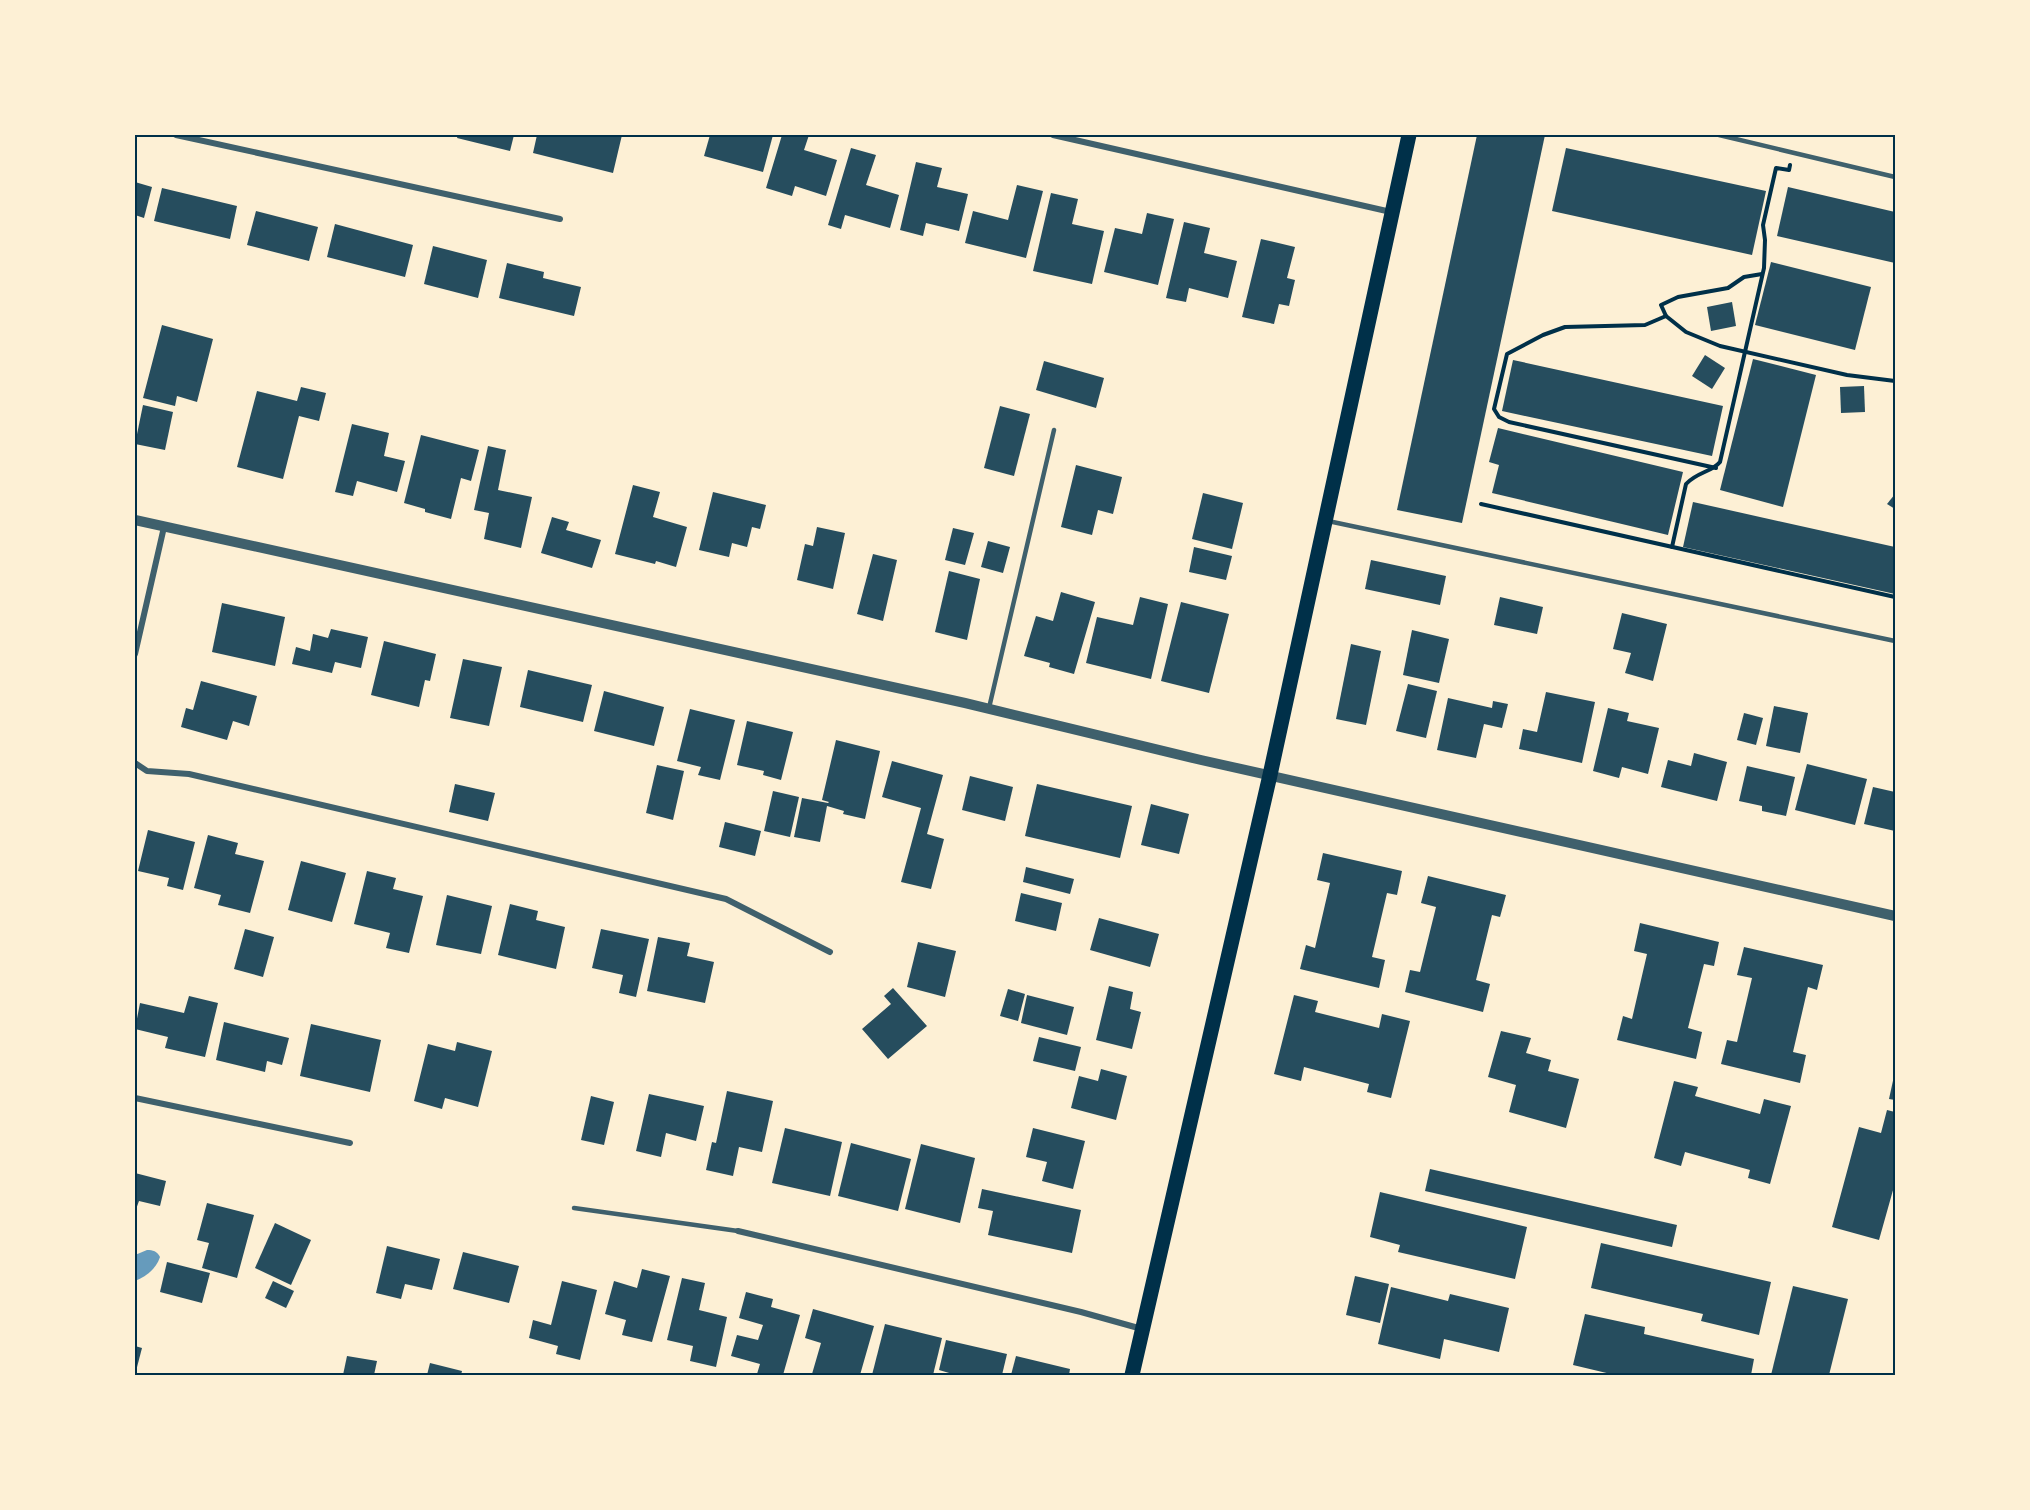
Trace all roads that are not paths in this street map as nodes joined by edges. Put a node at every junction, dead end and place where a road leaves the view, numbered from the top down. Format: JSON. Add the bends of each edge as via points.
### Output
{"nodes":[{"id":1,"x":176,"y":135,"type":"edge"},
{"id":2,"x":1053,"y":135,"type":"edge"},
{"id":3,"x":1409,"y":135,"type":"edge"},
{"id":4,"x":1719,"y":135,"type":"edge"},
{"id":5,"x":1895,"y":177,"type":"edge"},
{"id":6,"x":1391,"y":212,"type":"junction"},
{"id":7,"x":560,"y":219,"type":"dead end"},
{"id":8,"x":1054,"y":430,"type":"dead end"},
{"id":9,"x":135,"y":520,"type":"edge"},
{"id":10,"x":1325,"y":520,"type":"junction"},
{"id":11,"x":164,"y":526,"type":"junction"},
{"id":12,"x":1895,"y":641,"type":"edge"},
{"id":13,"x":135,"y":654,"type":"edge"},
{"id":14,"x":989,"y":708,"type":"junction"},
{"id":15,"x":135,"y":763,"type":"edge"},
{"id":16,"x":1270,"y":775,"type":"junction"},
{"id":17,"x":1895,"y":916,"type":"edge"},
{"id":18,"x":830,"y":952,"type":"dead end"},
{"id":19,"x":135,"y":1098,"type":"edge"},
{"id":20,"x":350,"y":1143,"type":"dead end"},
{"id":21,"x":574,"y":1208,"type":"dead end"},
{"id":22,"x":738,"y":1231,"type":"joint"},
{"id":23,"x":1142,"y":1330,"type":"junction"},
{"id":24,"x":1132,"y":1375,"type":"edge"}],
"edges":[{"from":1,"to":7,"type":"street"},
{"from":2,"to":6,"type":"street"},
{"from":3,"to":6,"type":"main road"},
{"from":4,"to":5,"type":"lane"},
{"from":6,"to":10,"type":"main road"},
{"from":8,"to":14,"type":"lane"},
{"from":9,"to":11,"type":"street"},
{"from":10,"to":12,"type":"lane"},
{"from":10,"to":16,"type":"main road"},
{"from":11,"to":13,"type":"street"},
{"from":11,"to":14,"type":"street"},
{"from":14,"to":16,"type":"street"},
{"from":15,"to":18,"type":"street","via":[[147,771],[189,774],[726,899]]},
{"from":16,"to":17,"type":"street"},
{"from":16,"to":23,"type":"main road"},
{"from":19,"to":20,"type":"street"},
{"from":21,"to":22,"type":"lane"},
{"from":22,"to":23,"type":"street"},
{"from":23,"to":24,"type":"main road"}]}
